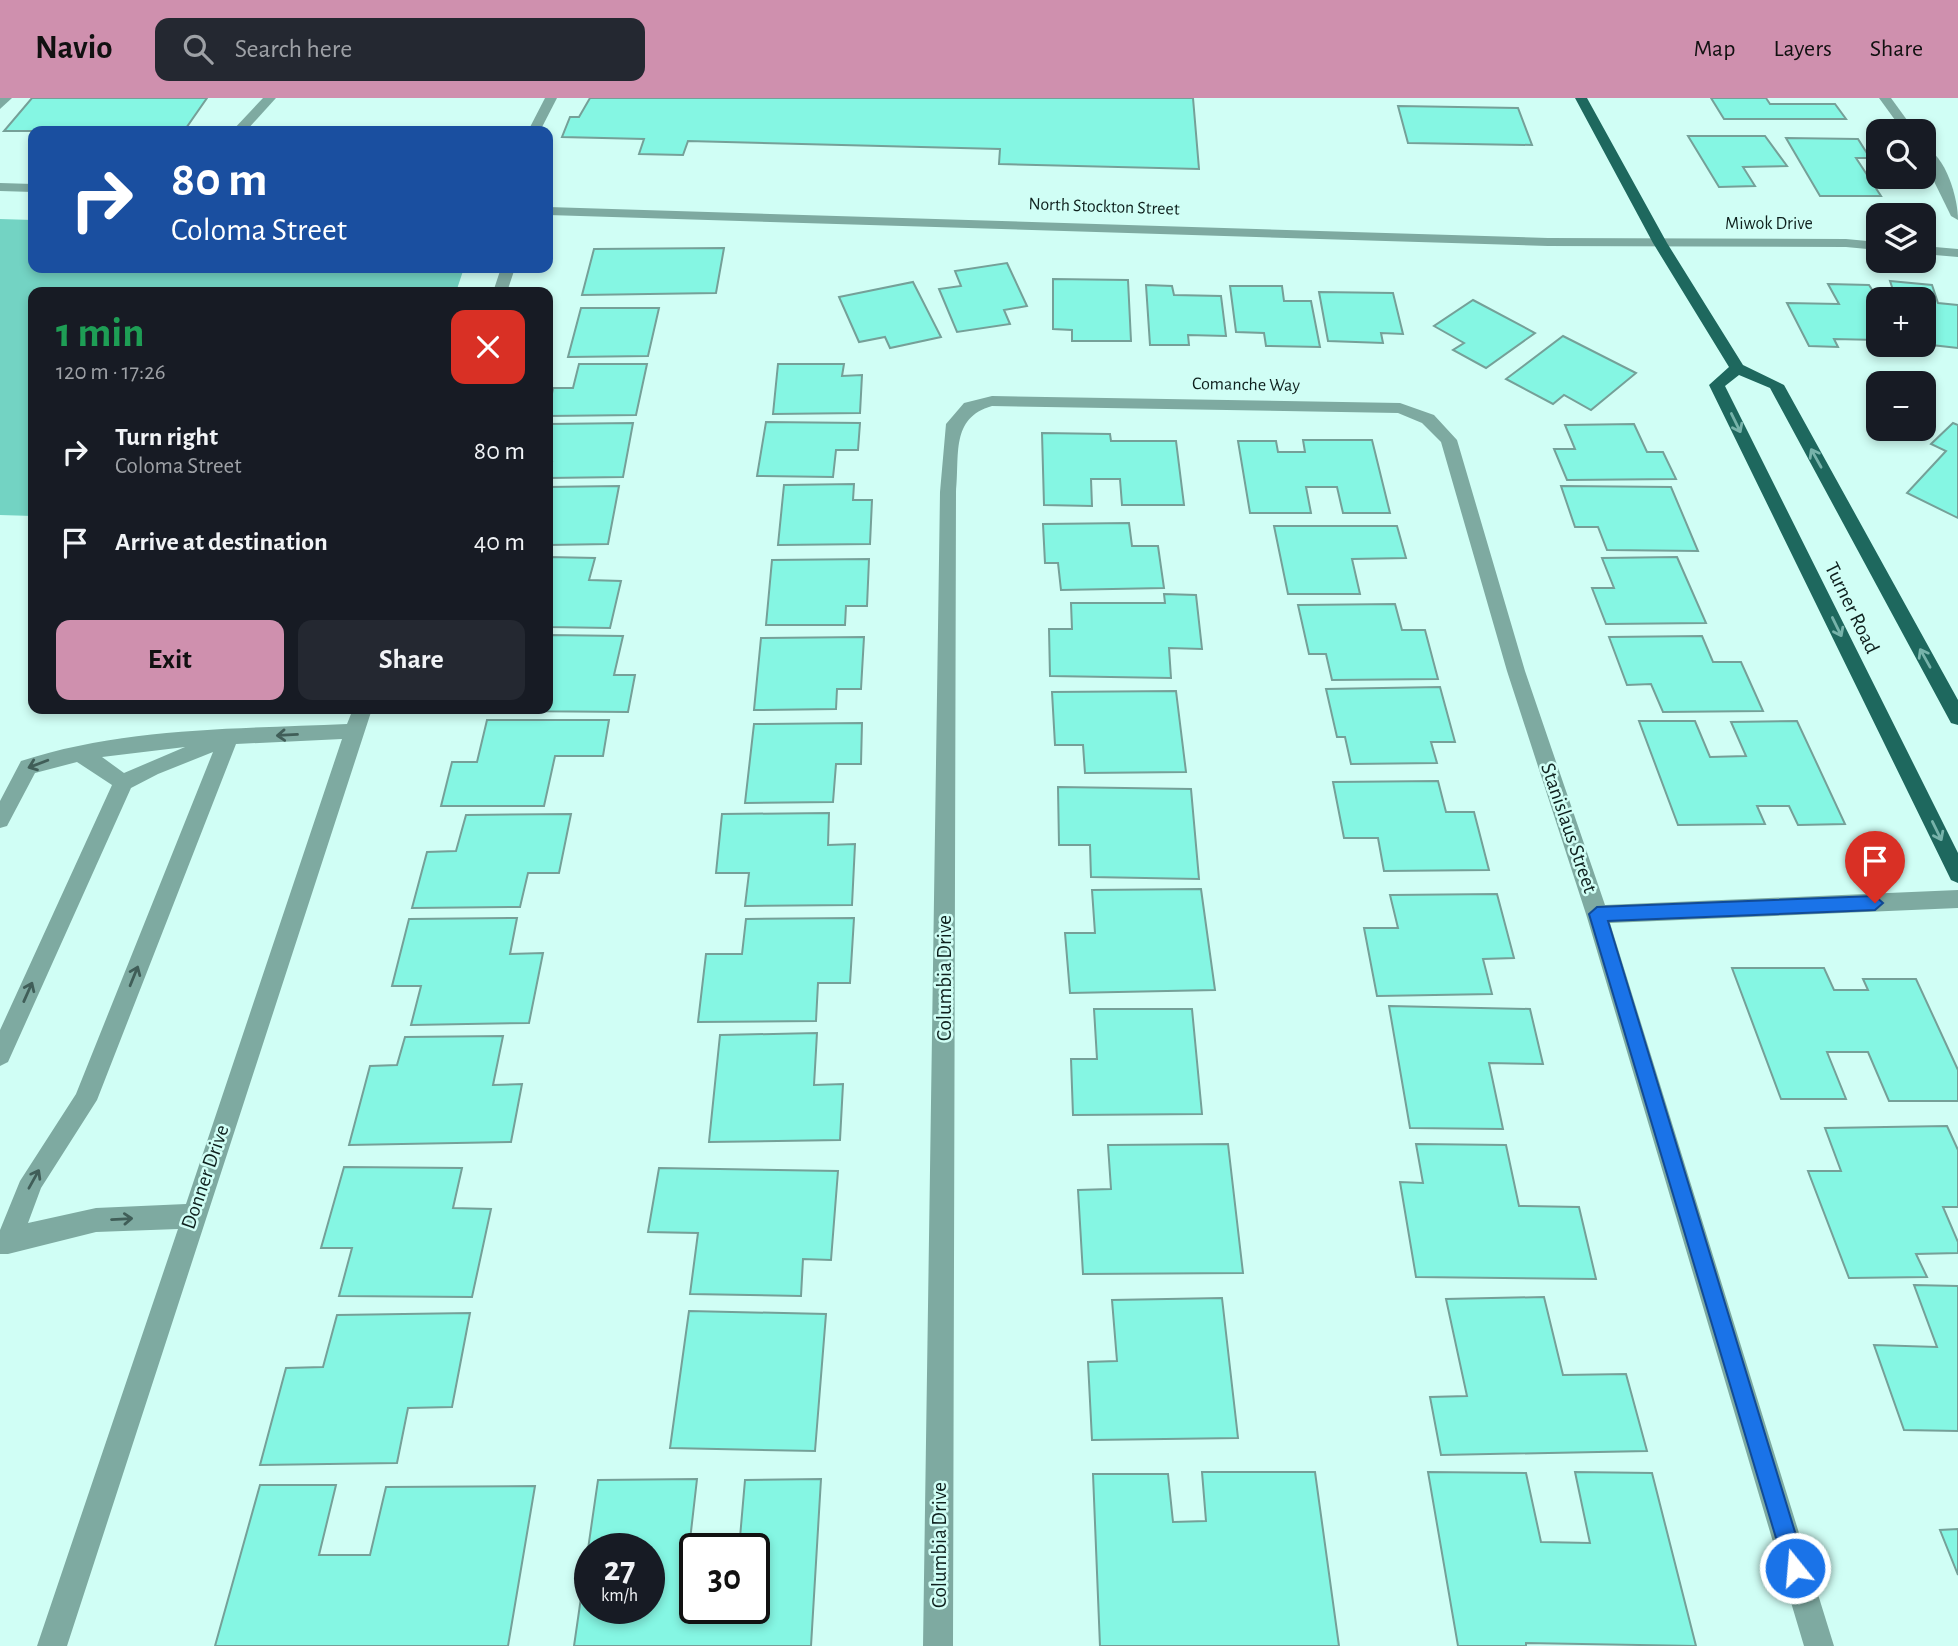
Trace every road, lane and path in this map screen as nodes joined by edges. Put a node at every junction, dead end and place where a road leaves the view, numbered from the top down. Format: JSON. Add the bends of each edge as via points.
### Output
{"nodes":[{"id":1,"x":6,"y":98,"type":"edge"},
{"id":2,"x":270,"y":98,"type":"edge"},
{"id":3,"x":551,"y":98,"type":"edge"},
{"id":4,"x":1581,"y":98,"type":"edge"},
{"id":5,"x":1885,"y":98,"type":"edge"},
{"id":6,"x":0,"y":106,"type":"edge"},
{"id":7,"x":1900,"y":119,"type":"edge"},
{"id":8,"x":244,"y":126,"type":"edge"},
{"id":9,"x":537,"y":126,"type":"edge"},
{"id":10,"x":1936,"y":168,"type":"edge"},
{"id":11,"x":0,"y":187,"type":"edge"},
{"id":12,"x":28,"y":188,"type":"edge"},
{"id":13,"x":553,"y":211,"type":"edge"},
{"id":14,"x":1958,"y":216,"type":"edge"},
{"id":15,"x":1660,"y":243,"type":"junction"},
{"id":16,"x":1866,"y":246,"type":"edge"},
{"id":17,"x":1936,"y":251,"type":"edge"},
{"id":18,"x":1958,"y":253,"type":"edge"},
{"id":19,"x":1737,"y":368,"type":"junction"},
{"id":20,"x":1060,"y":401,"type":"joint"},
{"id":21,"x":1428,"y":419,"type":"joint"},
{"id":22,"x":1958,"y":718,"type":"edge"},
{"id":23,"x":359,"y":720,"type":"edge"},
{"id":24,"x":228,"y":738,"type":"junction"},
{"id":25,"x":75,"y":752,"type":"junction"},
{"id":26,"x":123,"y":783,"type":"junction"},
{"id":27,"x":0,"y":820,"type":"edge"},
{"id":28,"x":1958,"y":874,"type":"edge"},
{"id":29,"x":1958,"y":899,"type":"edge"},
{"id":30,"x":1597,"y":914,"type":"junction"},
{"id":31,"x":0,"y":1055,"type":"edge"},
{"id":32,"x":192,"y":1216,"type":"junction"},
{"id":33,"x":4,"y":1242,"type":"edge"},
{"id":34,"x":52,"y":1646,"type":"edge"},
{"id":35,"x":938,"y":1646,"type":"edge"},
{"id":36,"x":1819,"y":1646,"type":"edge"}],
"edges":[{"from":1,"to":6,"type":"street"},
{"from":2,"to":8,"type":"street"},
{"from":3,"to":9,"type":"street"},
{"from":4,"to":15,"type":"main road"},
{"from":5,"to":7,"type":"street"},
{"from":10,"to":14,"type":"street"},
{"from":11,"to":12,"type":"street"},
{"from":13,"to":15,"type":"street","name":"North Stockton Street"},
{"from":15,"to":16,"type":"street","name":"Miwok Drive"},
{"from":15,"to":19,"type":"main road"},
{"from":17,"to":18,"type":"street"},
{"from":22,"to":19,"type":"main road","name":"Turner Road","one_way":true,"via":[[1776,385]]},
{"from":19,"to":28,"type":"main road","name":"Turner Road","one_way":true,"via":[[1717,385]]},
{"from":20,"to":21,"type":"street","name":"Comanche Way","via":[[1400,408]]},
{"from":20,"to":35,"type":"street","name":"Columbia Drive","via":[[992,401],[970,407],[954,424],[948,492]]},
{"from":21,"to":30,"type":"street","name":"Stanislaus Street","via":[[1449,440],[1516,671]]},
{"from":23,"to":24,"type":"street","one_way":true},
{"from":23,"to":32,"type":"street","name":"Donner Drive"},
{"from":24,"to":25,"type":"street"},
{"from":24,"to":26,"type":"street"},
{"from":33,"to":24,"type":"street","one_way":true,"via":[[32,1181],[85,1100]]},
{"from":25,"to":26,"type":"street"},
{"from":25,"to":27,"type":"street","one_way":true,"via":[[28,767]]},
{"from":31,"to":26,"type":"street","one_way":true},
{"from":29,"to":30,"type":"street"},
{"from":30,"to":36,"type":"street","name":"Stanislaus Street"},
{"from":33,"to":32,"type":"street","one_way":true,"via":[[96,1220]]},
{"from":32,"to":34,"type":"street","name":"Donner Drive"}]}
